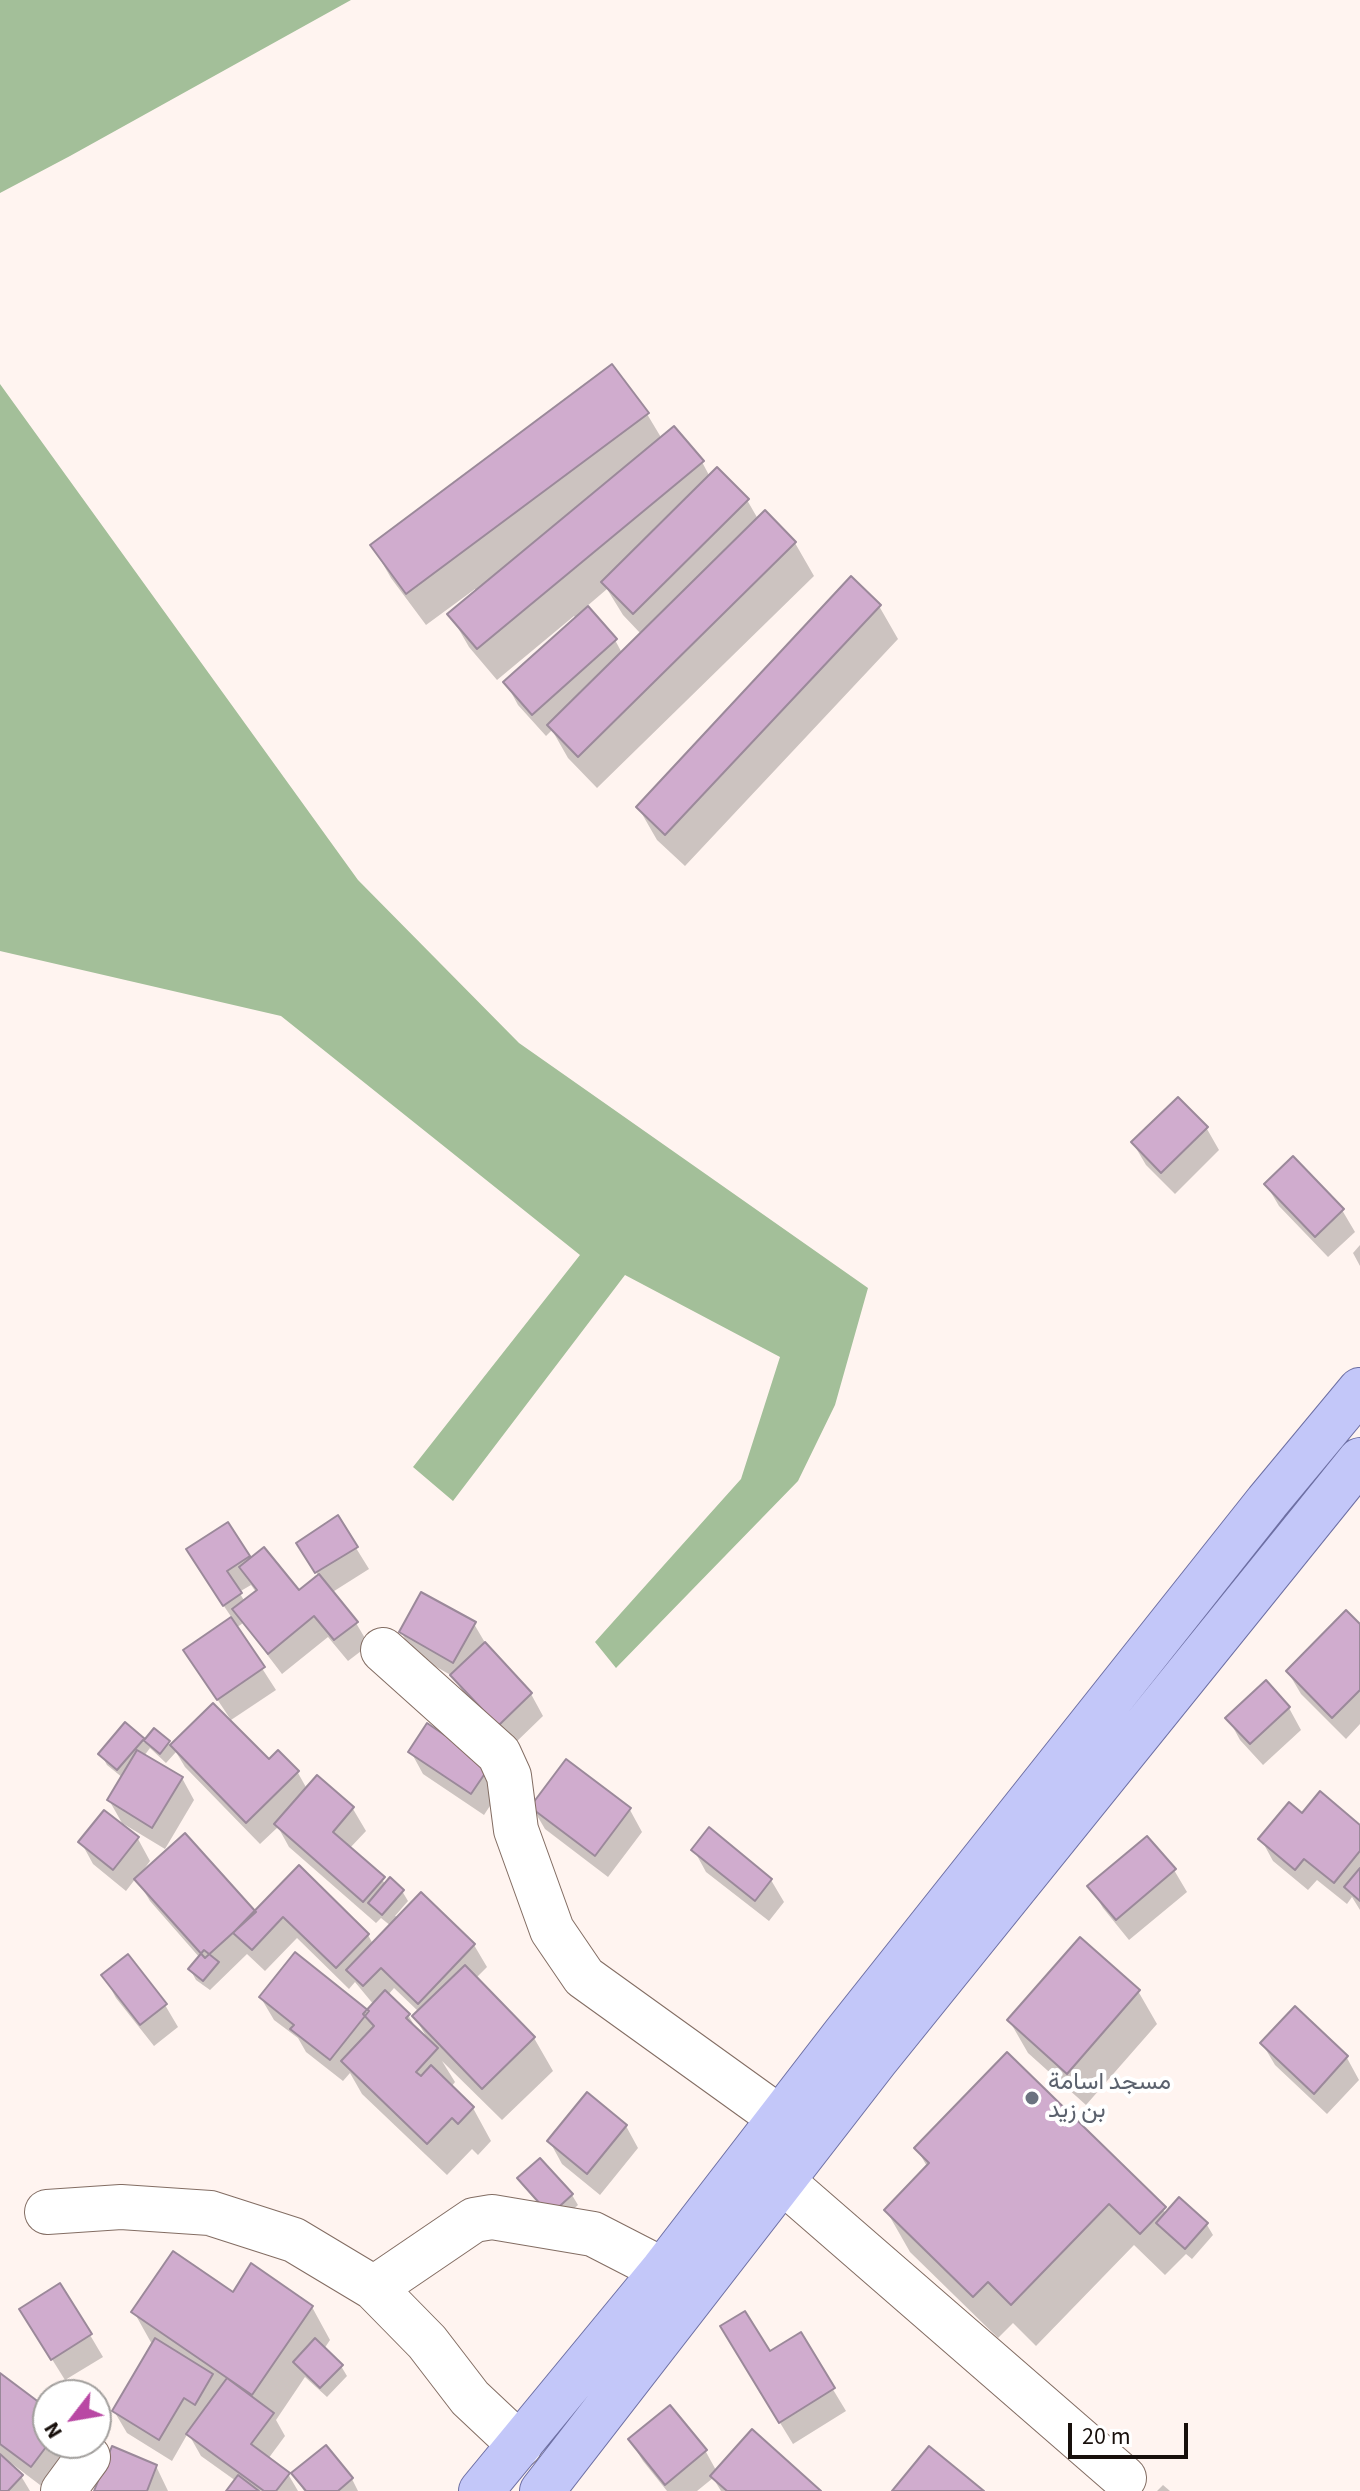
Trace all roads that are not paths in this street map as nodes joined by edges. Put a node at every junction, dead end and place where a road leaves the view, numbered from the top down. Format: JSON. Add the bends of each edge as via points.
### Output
{"nodes":[{"id":1,"x":1360,"y":1390,"type":"edge"},
{"id":2,"x":1360,"y":1460,"type":"edge"},
{"id":3,"x":383,"y":1650,"type":"dead end"},
{"id":4,"x":860,"y":2047,"type":"junction"},
{"id":5,"x":780,"y":2118,"type":"junction"},
{"id":6,"x":781,"y":2180,"type":"junction"},
{"id":7,"x":47,"y":2212,"type":"dead end"},
{"id":8,"x":663,"y":2270,"type":"junction"},
{"id":9,"x":374,"y":2288,"type":"junction"},
{"id":10,"x":520,"y":2445,"type":"junction"},
{"id":11,"x":1124,"y":2478,"type":"dead end"},
{"id":12,"x":481,"y":2491,"type":"edge"},
{"id":13,"x":542,"y":2491,"type":"edge"}],
"edges":[{"from":1,"to":4,"type":"main road","via":[[1267,1502]]},
{"from":2,"to":4,"type":"main road"},
{"from":3,"to":5,"type":"street","via":[[499,1754],[509,1776],[516,1830],[552,1930],[584,1977]]},
{"from":4,"to":5,"type":"main road"},
{"from":4,"to":6,"type":"main road"},
{"from":5,"to":8,"type":"main road"},
{"from":6,"to":11,"type":"street"},
{"from":6,"to":13,"type":"main road"},
{"from":7,"to":9,"type":"street","via":[[121,2207],[210,2213],[294,2240]]},
{"from":8,"to":9,"type":"street","via":[[593,2234],[492,2217],[464,2226]]},
{"from":8,"to":10,"type":"main road"},
{"from":9,"to":10,"type":"street","via":[[427,2342],[470,2398]]},
{"from":10,"to":12,"type":"main road"}]}
